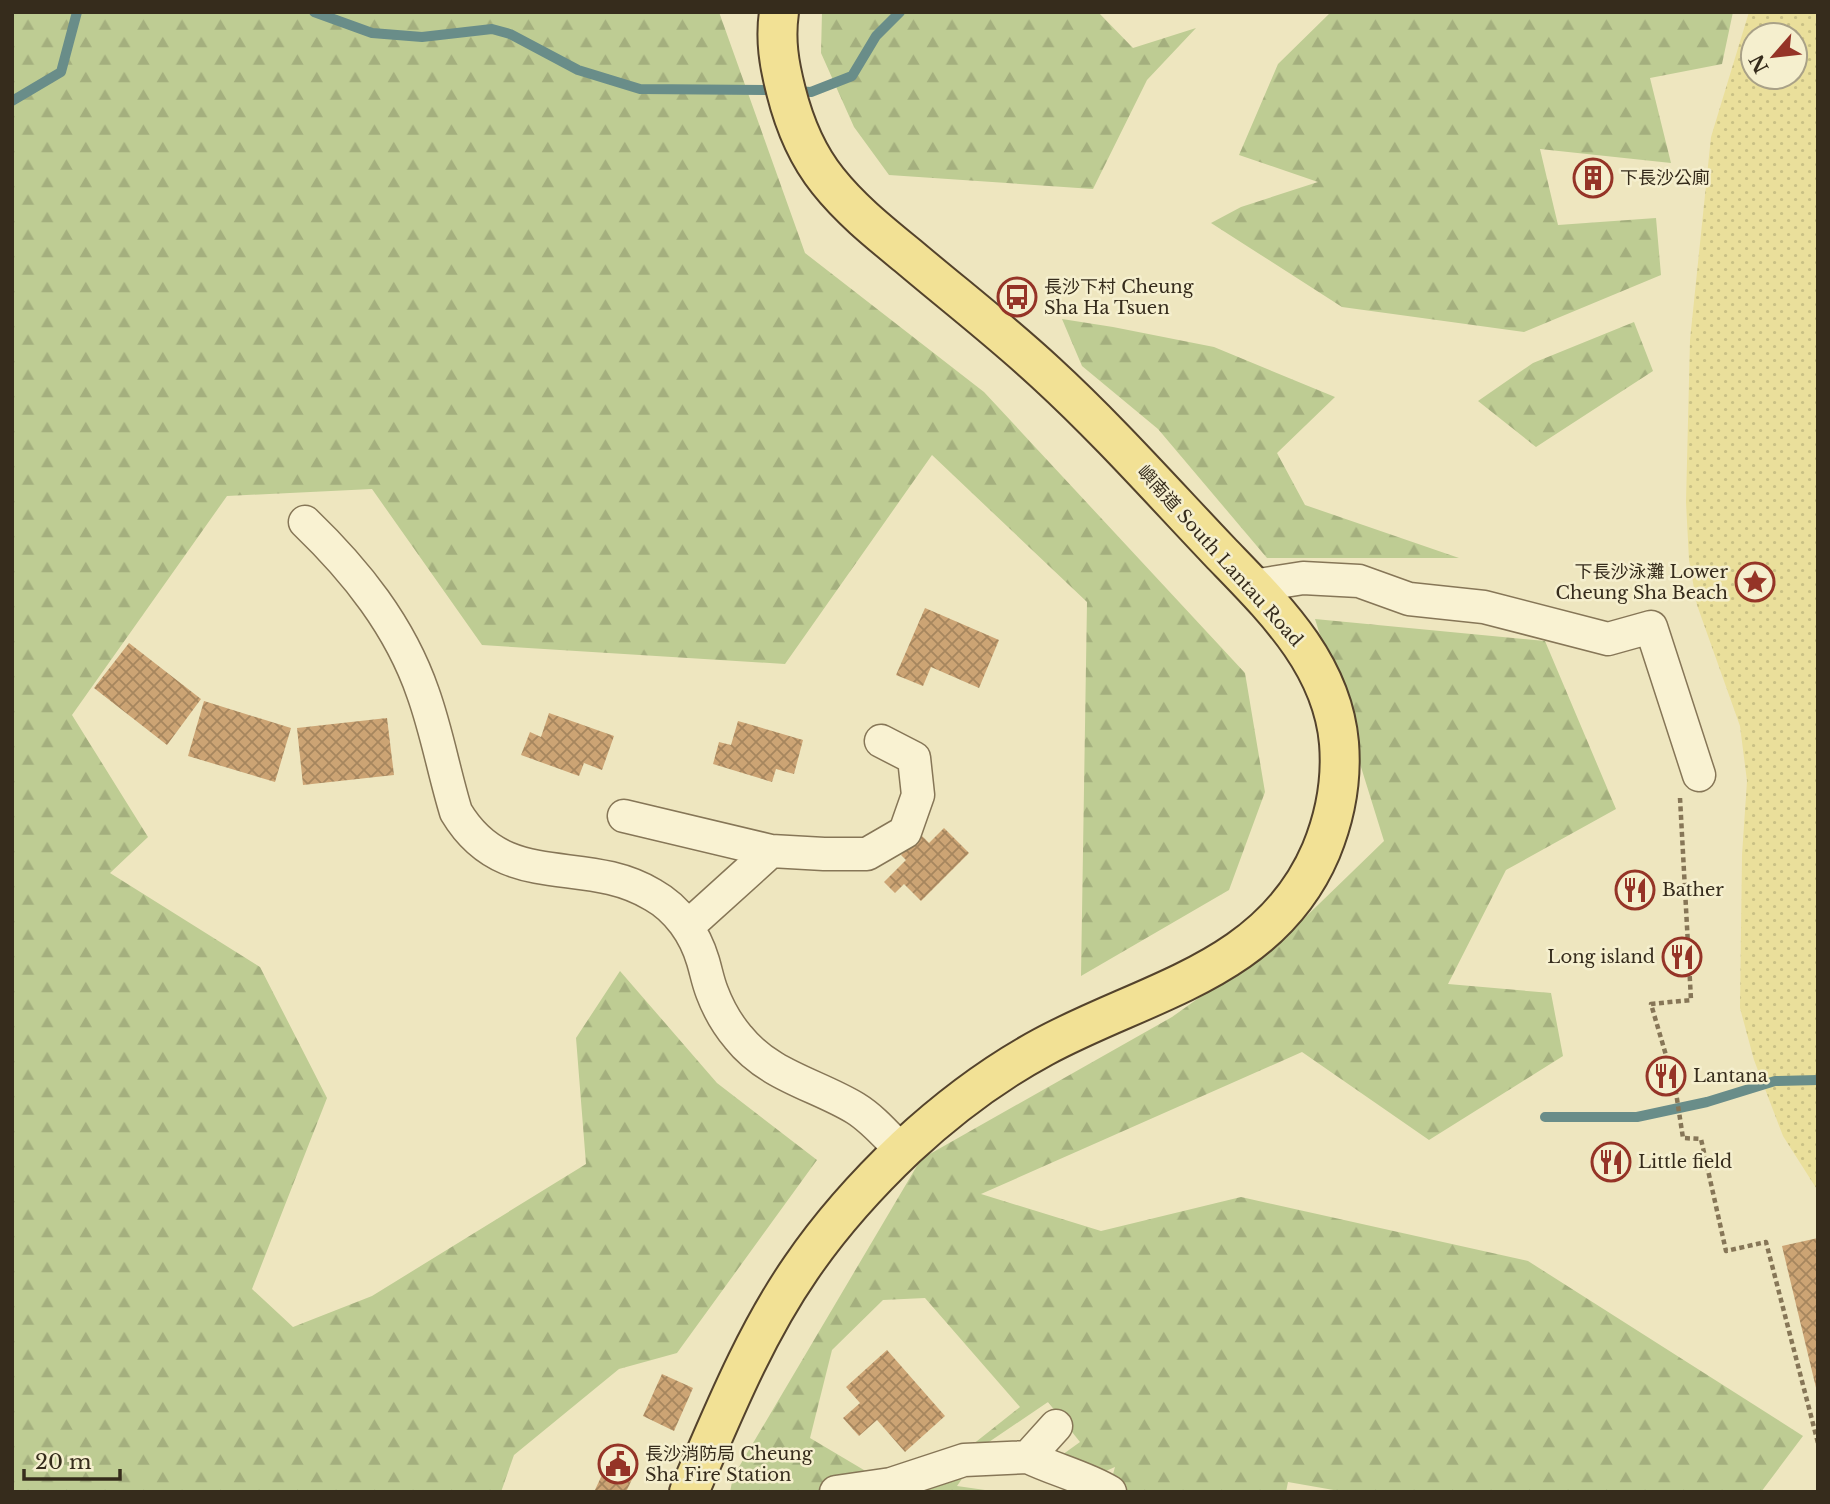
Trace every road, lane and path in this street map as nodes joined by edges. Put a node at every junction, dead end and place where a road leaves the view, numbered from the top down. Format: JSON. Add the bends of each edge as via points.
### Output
{"nodes":[{"id":1,"x":779,"y":12,"type":"edge"},
{"id":2,"x":305,"y":522,"type":"dead end"},
{"id":3,"x":1253,"y":586,"type":"junction"},
{"id":4,"x":881,"y":741,"type":"dead end"},
{"id":5,"x":1699,"y":775,"type":"joint"},
{"id":6,"x":624,"y":816,"type":"dead end"},
{"id":7,"x":771,"y":851,"type":"junction"},
{"id":8,"x":687,"y":927,"type":"junction"},
{"id":9,"x":902,"y":1151,"type":"junction"},
{"id":10,"x":1056,"y":1426,"type":"dead end"},
{"id":11,"x":1818,"y":1443,"type":"edge"},
{"id":12,"x":1028,"y":1457,"type":"junction"},
{"id":13,"x":695,"y":1491,"type":"edge"},
{"id":14,"x":836,"y":1492,"type":"edge"},
{"id":15,"x":1110,"y":1492,"type":"edge"}],
"edges":[{"from":1,"to":3,"type":"main road","name":"嶼南道 South Lantau Road","via":[[779,62],[790,104],[801,135],[829,183],[1068,393]]},
{"from":2,"to":8,"type":"street","via":[[363,583],[407,654],[423,692],[456,812],[466,830],[488,850],[515,863],[637,886],[656,896]]},
{"from":3,"to":5,"type":"street","via":[[1303,578],[1359,581],[1409,599],[1484,607],[1608,639],[1651,627]]},
{"from":3,"to":9,"type":"main road","name":"嶼南道 South Lantau Road","via":[[1319,671],[1339,740],[1334,813],[1315,865],[1301,888],[1268,929],[1250,943],[1201,973],[1008,1067]]},
{"from":4,"to":7,"type":"street","via":[[914,758],[918,795],[905,832],[867,854]]},
{"from":5,"to":11,"type":"path","via":[[1683,778],[1679,801],[1691,1000],[1651,1004],[1675,1086],[1683,1138],[1701,1139],[1726,1251],[1766,1242]]},
{"from":6,"to":7,"type":"street"},
{"from":7,"to":8,"type":"street"},
{"from":8,"to":9,"type":"street","via":[[697,943],[710,989],[739,1039],[783,1076],[857,1109]]},
{"from":9,"to":13,"type":"main road","name":"嶼南道 South Lantau Road","via":[[799,1270],[755,1347]]},
{"from":10,"to":12,"type":"street"},
{"from":12,"to":14,"type":"street","via":[[964,1460],[891,1484]]},
{"from":12,"to":15,"type":"street"}]}
